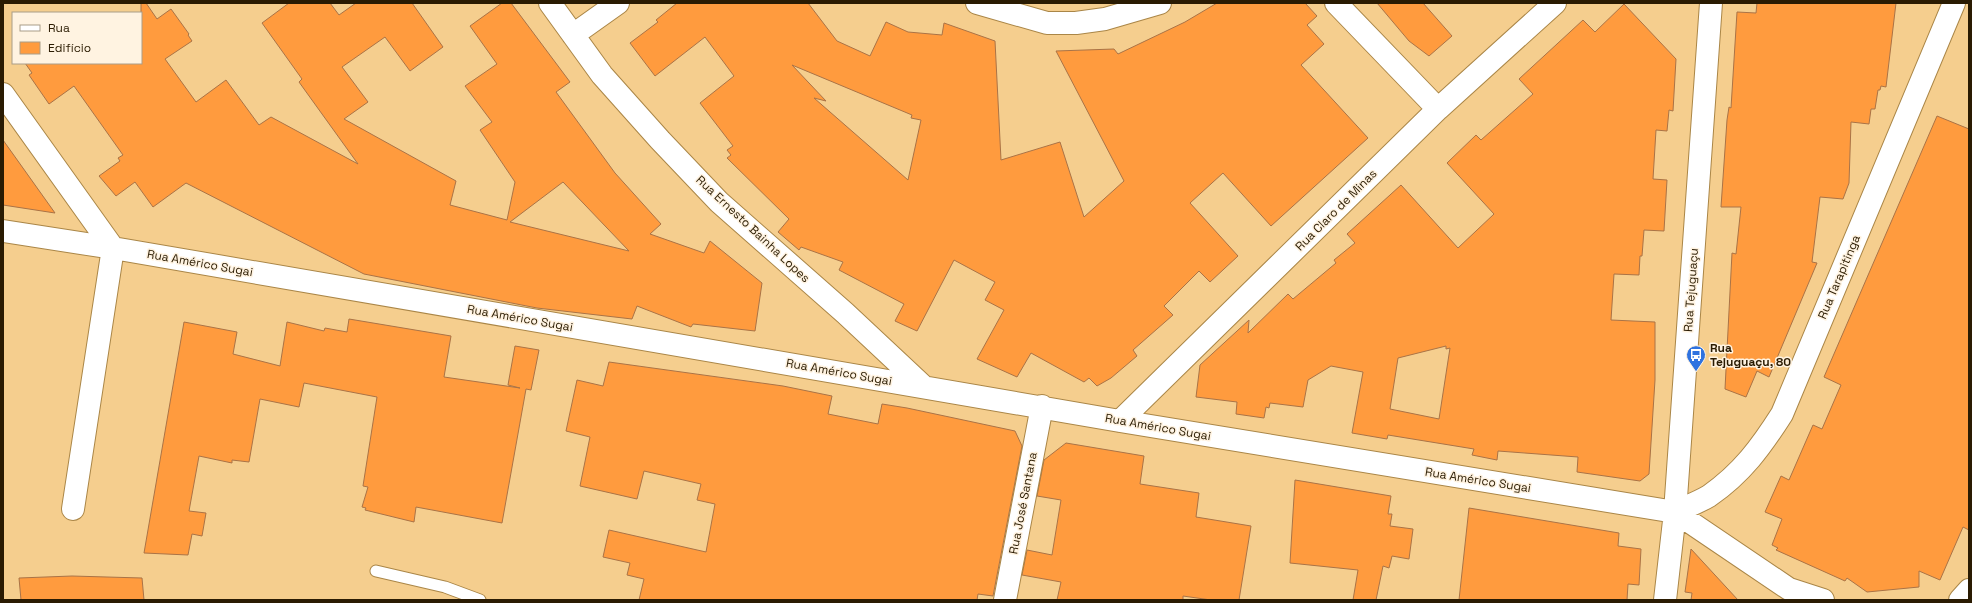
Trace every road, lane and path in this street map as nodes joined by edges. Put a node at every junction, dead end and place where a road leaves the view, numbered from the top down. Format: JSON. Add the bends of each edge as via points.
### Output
{"nodes":[{"id":1,"x":550,"y":3,"type":"edge"},
{"id":2,"x":618,"y":3,"type":"edge"},
{"id":3,"x":977,"y":3,"type":"edge"},
{"id":4,"x":1160,"y":3,"type":"edge"},
{"id":5,"x":1336,"y":3,"type":"edge"},
{"id":6,"x":1555,"y":3,"type":"edge"},
{"id":7,"x":1711,"y":3,"type":"edge"},
{"id":8,"x":1954,"y":3,"type":"edge"},
{"id":9,"x":573,"y":35,"type":"junction"},
{"id":10,"x":3,"y":94,"type":"edge"},
{"id":11,"x":1438,"y":109,"type":"junction"},
{"id":12,"x":3,"y":231,"type":"edge"},
{"id":13,"x":113,"y":248,"type":"junction"},
{"id":14,"x":923,"y":386,"type":"junction"},
{"id":15,"x":1042,"y":406,"type":"junction"},
{"id":16,"x":1120,"y":421,"type":"junction"},
{"id":17,"x":73,"y":509,"type":"dead end"},
{"id":18,"x":1675,"y":512,"type":"junction"},
{"id":19,"x":376,"y":571,"type":"dead end"},
{"id":20,"x":480,"y":600,"type":"edge"},
{"id":21,"x":1005,"y":600,"type":"edge"},
{"id":22,"x":1665,"y":600,"type":"edge"},
{"id":23,"x":1823,"y":600,"type":"edge"}],
"edges":[{"from":1,"to":9,"type":"street","name":"Rua Ernesto Bainha Lopes"},
{"from":2,"to":9,"type":"street"},
{"from":3,"to":4,"type":"street","via":[[1047,24],[1105,19]]},
{"from":5,"to":11,"type":"street"},
{"from":6,"to":11,"type":"street","name":"Rua Claro de Minas"},
{"from":7,"to":18,"type":"street","name":"Rua Tejuguaçu"},
{"from":8,"to":18,"type":"street","name":"Rua Tarapitinga","via":[[1782,414],[1762,447],[1737,475],[1708,496]]},
{"from":9,"to":14,"type":"street","name":"Rua Ernesto Bainha Lopes","via":[[602,75],[719,202]]},
{"from":10,"to":13,"type":"street"},
{"from":11,"to":16,"type":"street","name":"Rua Claro de Minas"},
{"from":12,"to":13,"type":"street","name":"Rua Américo Sugai"},
{"from":13,"to":14,"type":"street","name":"Rua Américo Sugai"},
{"from":13,"to":17,"type":"street"},
{"from":14,"to":15,"type":"street","name":"Rua Américo Sugai"},
{"from":15,"to":16,"type":"street","name":"Rua Américo Sugai"},
{"from":15,"to":21,"type":"street","name":"Rua José Santana"},
{"from":16,"to":18,"type":"street","name":"Rua Américo Sugai"},
{"from":18,"to":22,"type":"street","name":"Rua Tejuguaçu"},
{"from":18,"to":23,"type":"street","via":[[1789,589]]},
{"from":19,"to":20,"type":"lane","via":[[445,587]]}]}
